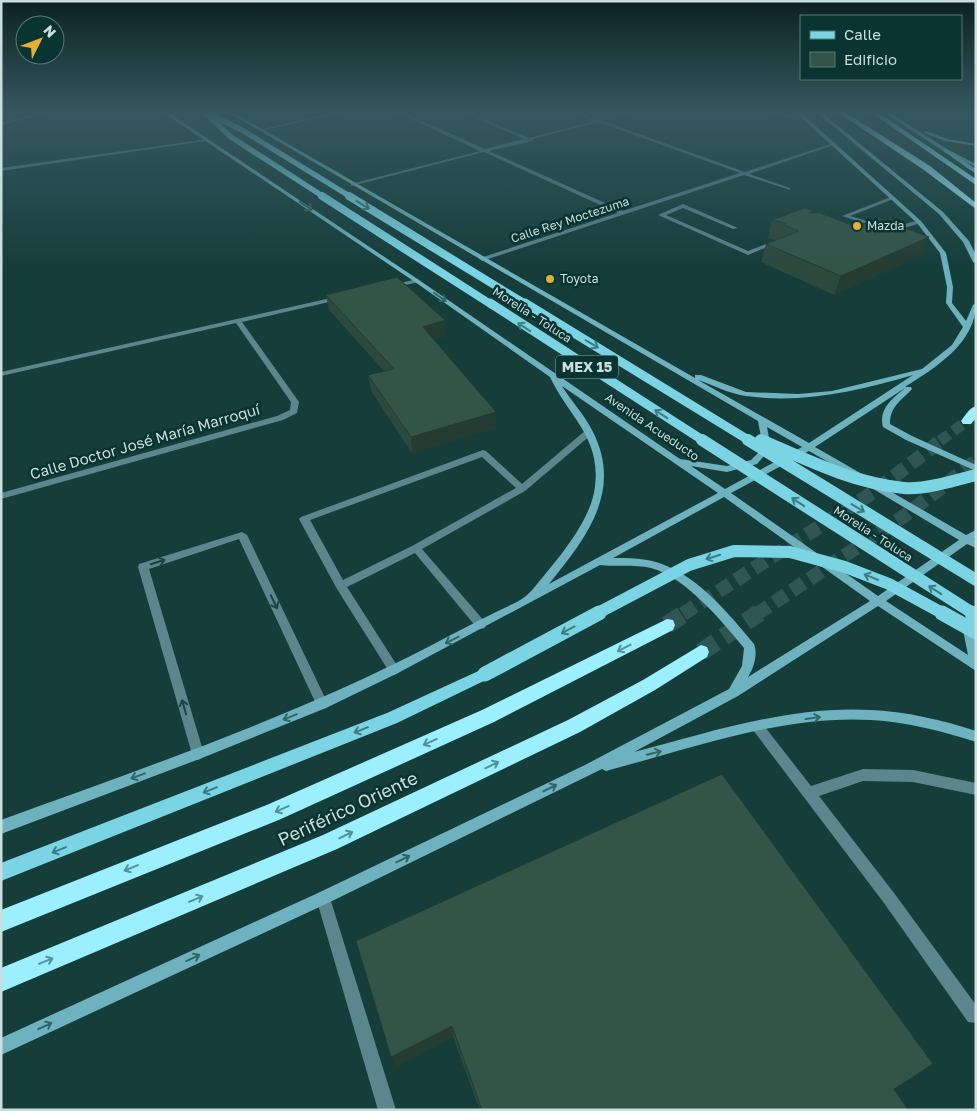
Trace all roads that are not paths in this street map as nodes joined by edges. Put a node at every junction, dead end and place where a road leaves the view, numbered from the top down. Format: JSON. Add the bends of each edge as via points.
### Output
{"nodes":[{"id":1,"x":50,"y":163,"type":"edge"},
{"id":2,"x":240,"y":163,"type":"edge"},
{"id":3,"x":271,"y":163,"type":"edge"},
{"id":4,"x":296,"y":163,"type":"edge"},
{"id":5,"x":316,"y":163,"type":"edge"},
{"id":6,"x":439,"y":163,"type":"edge"},
{"id":7,"x":511,"y":163,"type":"edge"},
{"id":8,"x":715,"y":163,"type":"edge"},
{"id":9,"x":776,"y":163,"type":"edge"},
{"id":10,"x":855,"y":163,"type":"edge"},
{"id":11,"x":880,"y":163,"type":"edge"},
{"id":12,"x":919,"y":163,"type":"edge"},
{"id":13,"x":947,"y":163,"type":"edge"},
{"id":14,"x":963,"y":163,"type":"edge"},
{"id":15,"x":1,"y":170,"type":"edge"},
{"id":16,"x":976,"y":172,"type":"edge"},
{"id":17,"x":744,"y":173,"type":"junction"},
{"id":18,"x":976,"y":183,"type":"edge"},
{"id":19,"x":353,"y":185,"type":"junction"},
{"id":20,"x":788,"y":188,"type":"dead end"},
{"id":21,"x":893,"y":198,"type":"junction"},
{"id":22,"x":976,"y":206,"type":"edge"},
{"id":23,"x":622,"y":213,"type":"junction"},
{"id":24,"x":845,"y":216,"type":"junction"},
{"id":25,"x":836,"y":219,"type":"edge"},
{"id":26,"x":919,"y":222,"type":"junction"},
{"id":27,"x":735,"y":228,"type":"dead end"},
{"id":28,"x":777,"y":242,"type":"edge"},
{"id":29,"x":482,"y":259,"type":"junction"},
{"id":30,"x":976,"y":262,"type":"edge"},
{"id":31,"x":417,"y":281,"type":"junction"},
{"id":32,"x":379,"y":289,"type":"edge"},
{"id":33,"x":351,"y":295,"type":"edge"},
{"id":34,"x":976,"y":305,"type":"edge"},
{"id":35,"x":238,"y":320,"type":"junction"},
{"id":36,"x":967,"y":327,"type":"junction"},
{"id":37,"x":625,"y":341,"type":"junction"},
{"id":38,"x":623,"y":363,"type":"junction"},
{"id":39,"x":928,"y":369,"type":"junction"},
{"id":40,"x":1,"y":374,"type":"edge"},
{"id":41,"x":554,"y":376,"type":"junction"},
{"id":42,"x":976,"y":410,"type":"edge"},
{"id":43,"x":762,"y":420,"type":"junction"},
{"id":44,"x":966,"y":421,"type":"tunnel mouth"},
{"id":45,"x":589,"y":432,"type":"junction"},
{"id":46,"x":810,"y":447,"type":"junction"},
{"id":47,"x":678,"y":461,"type":"junction"},
{"id":48,"x":976,"y":468,"type":"edge"},
{"id":49,"x":976,"y":475,"type":"edge"},
{"id":50,"x":522,"y":489,"type":"junction"},
{"id":51,"x":726,"y":494,"type":"junction"},
{"id":52,"x":1,"y":496,"type":"edge"},
{"id":53,"x":976,"y":533,"type":"edge"},
{"id":54,"x":966,"y":540,"type":"junction"},
{"id":55,"x":976,"y":545,"type":"edge"},
{"id":56,"x":416,"y":548,"type":"junction"},
{"id":57,"x":598,"y":562,"type":"junction"},
{"id":58,"x":976,"y":580,"type":"edge"},
{"id":59,"x":341,"y":586,"type":"junction"},
{"id":60,"x":526,"y":601,"type":"junction"},
{"id":61,"x":878,"y":601,"type":"junction"},
{"id":62,"x":976,"y":612,"type":"edge"},
{"id":63,"x":976,"y":616,"type":"edge"},
{"id":64,"x":481,"y":625,"type":"junction"},
{"id":65,"x":667,"y":625,"type":"tunnel mouth"},
{"id":66,"x":976,"y":632,"type":"edge"},
{"id":67,"x":701,"y":652,"type":"tunnel mouth"},
{"id":68,"x":976,"y":665,"type":"edge"},
{"id":69,"x":394,"y":670,"type":"junction"},
{"id":70,"x":734,"y":692,"type":"junction"},
{"id":71,"x":322,"y":704,"type":"junction"},
{"id":72,"x":757,"y":726,"type":"junction"},
{"id":73,"x":976,"y":737,"type":"edge"},
{"id":74,"x":198,"y":754,"type":"junction"},
{"id":75,"x":590,"y":769,"type":"junction"},
{"id":76,"x":976,"y":789,"type":"edge"},
{"id":77,"x":810,"y":793,"type":"junction"},
{"id":78,"x":1,"y":827,"type":"edge"},
{"id":79,"x":1,"y":872,"type":"edge"},
{"id":80,"x":323,"y":898,"type":"junction"},
{"id":81,"x":1,"y":922,"type":"edge"},
{"id":82,"x":1,"y":980,"type":"edge"},
{"id":83,"x":976,"y":1015,"type":"edge"},
{"id":84,"x":1,"y":1046,"type":"edge"},
{"id":85,"x":387,"y":1110,"type":"edge"}],
"edges":[{"from":1,"to":15,"type":"street"},
{"from":2,"to":31,"type":"street","name":"Avenida Acueducto","one_way":true},
{"from":63,"to":3,"type":"main road","name":"Morelia - Toluca","number":"MEX 15","one_way":true,"bridge":true},
{"from":4,"to":38,"type":"main road","name":"Morelia - Toluca","number":"MEX 15","one_way":true,"bridge":true},
{"from":5,"to":19,"type":"street"},
{"from":6,"to":19,"type":"street"},
{"from":7,"to":23,"type":"street"},
{"from":8,"to":17,"type":"street"},
{"from":9,"to":17,"type":"street","name":"Calle Rey Moctezuma"},
{"from":10,"to":21,"type":"street"},
{"from":11,"to":30,"type":"street","via":[[941,213],[966,242]]},
{"from":12,"to":22,"type":"highway"},
{"from":13,"to":18,"type":"highway"},
{"from":14,"to":16,"type":"main road"},
{"from":17,"to":20,"type":"street"},
{"from":17,"to":23,"type":"street","name":"Calle Rey Moctezuma"},
{"from":19,"to":29,"type":"street"},
{"from":21,"to":24,"type":"street"},
{"from":21,"to":26,"type":"street"},
{"from":23,"to":29,"type":"street","name":"Calle Rey Moctezuma"},
{"from":24,"to":25,"type":"street"},
{"from":24,"to":26,"type":"street","via":[[891,230]]},
{"from":26,"to":36,"type":"street","via":[[943,252],[950,287],[949,303]]},
{"from":27,"to":28,"type":"street","via":[[683,206],[661,215],[748,253]]},
{"from":29,"to":37,"type":"street"},
{"from":31,"to":32,"type":"street"},
{"from":31,"to":41,"type":"street","name":"Avenida Acueducto","one_way":true},
{"from":33,"to":35,"type":"street"},
{"from":34,"to":36,"type":"street"},
{"from":35,"to":40,"type":"street"},
{"from":35,"to":52,"type":"street","name":"Calle Doctor José María Marroquí","via":[[295,402],[294,411],[280,418]]},
{"from":36,"to":39,"type":"street","via":[[955,346]]},
{"from":37,"to":39,"type":"street","via":[[698,378],[745,394],[798,396],[832,393]]},
{"from":37,"to":43,"type":"street"},
{"from":38,"to":49,"type":"main road","bridge":true,"via":[[776,448],[839,474],[905,488]]},
{"from":38,"to":58,"type":"main road","name":"Morelia - Toluca","number":"MEX 15","one_way":true,"bridge":true},
{"from":39,"to":46,"type":"street"},
{"from":39,"to":48,"type":"street","via":[[893,401],[885,413],[886,424],[918,443]]},
{"from":41,"to":45,"type":"street"},
{"from":41,"to":47,"type":"street","name":"Avenida Acueducto"},
{"from":42,"to":44,"type":"highway"},
{"from":43,"to":46,"type":"street"},
{"from":43,"to":47,"type":"street","via":[[767,448],[754,462],[727,469]]},
{"from":45,"to":50,"type":"street"},
{"from":45,"to":60,"type":"street","via":[[599,463],[600,491],[592,513],[551,574]]},
{"from":46,"to":51,"type":"street"},
{"from":46,"to":54,"type":"street"},
{"from":47,"to":51,"type":"street","name":"Avenida Acueducto"},
{"from":50,"to":56,"type":"street"},
{"from":50,"to":59,"type":"street","via":[[483,452],[304,519]]},
{"from":51,"to":57,"type":"street"},
{"from":51,"to":61,"type":"street","name":"Avenida Acueducto"},
{"from":53,"to":54,"type":"street"},
{"from":54,"to":55,"type":"street"},
{"from":54,"to":61,"type":"street"},
{"from":56,"to":59,"type":"street"},
{"from":56,"to":64,"type":"street"},
{"from":57,"to":60,"type":"street"},
{"from":57,"to":70,"type":"street","via":[[630,562],[659,567],[688,585],[724,616],[750,647],[748,667]]},
{"from":59,"to":69,"type":"street"},
{"from":60,"to":64,"type":"street"},
{"from":61,"to":68,"type":"street","name":"Avenida Acueducto"},
{"from":61,"to":70,"type":"street"},
{"from":62,"to":68,"type":"street","via":[[966,619]]},
{"from":64,"to":69,"type":"street","one_way":true},
{"from":65,"to":81,"type":"highway","name":"Periférico Oriente","one_way":true,"via":[[488,716],[274,812]]},
{"from":66,"to":79,"type":"main road","one_way":true,"bridge":true,"via":[[889,584],[845,567],[790,552],[734,551],[689,565],[485,674],[392,718]]},
{"from":82,"to":67,"type":"highway","name":"Periférico Oriente","one_way":true,"via":[[330,842],[574,726]]},
{"from":69,"to":71,"type":"street"},
{"from":70,"to":75,"type":"street"},
{"from":71,"to":74,"type":"street","one_way":true},
{"from":74,"to":71,"type":"street","one_way":true,"via":[[143,567],[242,534]]},
{"from":72,"to":73,"type":"street","one_way":true,"via":[[837,715],[895,716]]},
{"from":75,"to":72,"type":"street","one_way":true},
{"from":72,"to":77,"type":"street"},
{"from":74,"to":78,"type":"street","one_way":true},
{"from":80,"to":75,"type":"street","one_way":true},
{"from":76,"to":77,"type":"street","via":[[913,776],[863,775]]},
{"from":77,"to":83,"type":"street"},
{"from":84,"to":80,"type":"street","one_way":true},
{"from":80,"to":85,"type":"street"}]}
